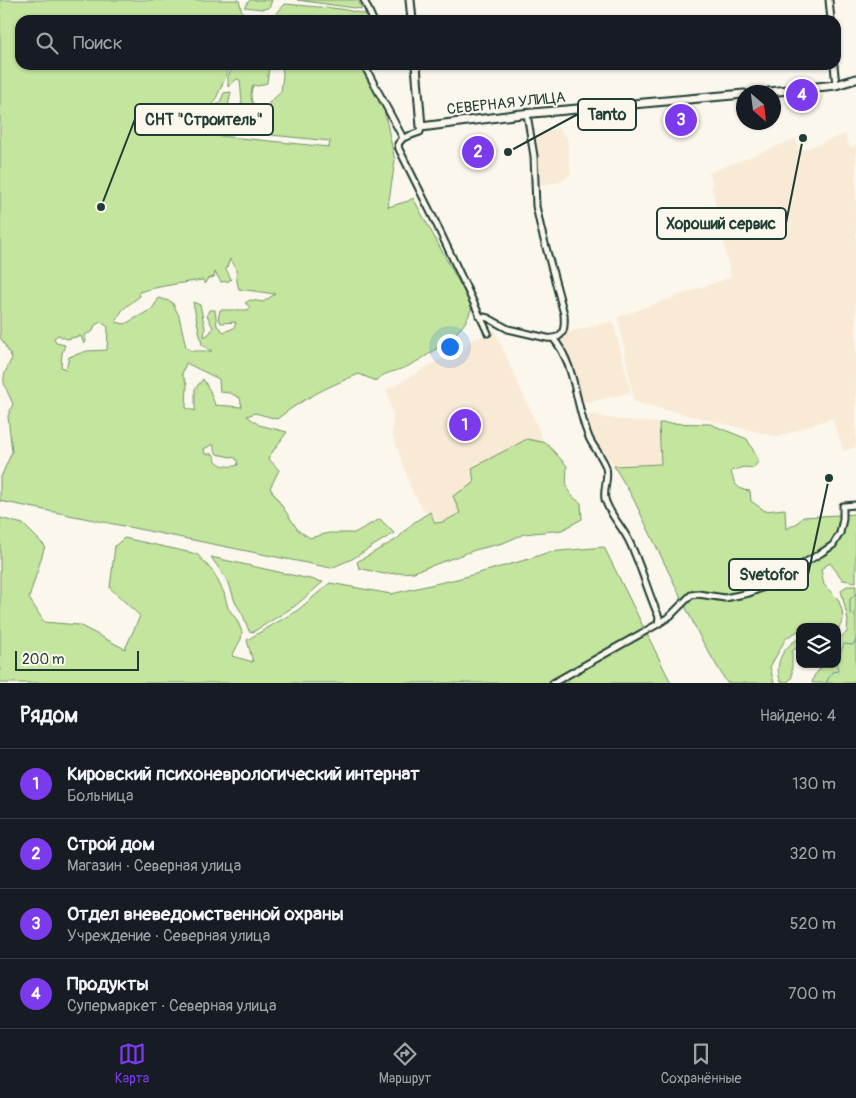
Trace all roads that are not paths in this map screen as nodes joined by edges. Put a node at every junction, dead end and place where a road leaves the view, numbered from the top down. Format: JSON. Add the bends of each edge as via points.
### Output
{"nodes":[{"id":1,"x":364,"y":0,"type":"edge"},
{"id":2,"x":410,"y":0,"type":"edge"},
{"id":3,"x":829,"y":0,"type":"edge"},
{"id":4,"x":371,"y":15,"type":"edge"},
{"id":5,"x":412,"y":15,"type":"edge"},
{"id":6,"x":830,"y":15,"type":"edge"},
{"id":7,"x":367,"y":70,"type":"edge"},
{"id":8,"x":416,"y":70,"type":"edge"},
{"id":9,"x":834,"y":70,"type":"edge"},
{"id":10,"x":856,"y":79,"type":"edge"},
{"id":11,"x":836,"y":85,"type":"junction"},
{"id":12,"x":781,"y":91,"type":"edge"},
{"id":13,"x":736,"y":95,"type":"edge"},
{"id":14,"x":527,"y":114,"type":"junction"},
{"id":15,"x":422,"y":127,"type":"junction"},
{"id":16,"x":403,"y":138,"type":"junction"},
{"id":17,"x":479,"y":316,"type":"junction"},
{"id":18,"x":488,"y":333,"type":"dead end"},
{"id":19,"x":553,"y":338,"type":"junction"},
{"id":20,"x":856,"y":505,"type":"edge"},
{"id":21,"x":658,"y":624,"type":"junction"},
{"id":22,"x":553,"y":683,"type":"edge"}],
"edges":[{"from":1,"to":4,"type":"street"},
{"from":2,"to":5,"type":"street"},
{"from":3,"to":6,"type":"street"},
{"from":7,"to":16,"type":"street"},
{"from":8,"to":15,"type":"street"},
{"from":9,"to":11,"type":"street"},
{"from":10,"to":11,"type":"street"},
{"from":11,"to":12,"type":"street"},
{"from":13,"to":14,"type":"street","name":"СЕВЕРНАЯ УЛИЦА"},
{"from":14,"to":15,"type":"street","name":"СЕВЕРНАЯ УЛИЦА"},
{"from":14,"to":19,"type":"street","via":[[534,156],[536,206],[564,314],[565,327]]},
{"from":15,"to":16,"type":"street","via":[[420,132]]},
{"from":16,"to":17,"type":"street","via":[[398,144],[399,149]]},
{"from":17,"to":18,"type":"street"},
{"from":17,"to":19,"type":"street","via":[[508,329]]},
{"from":19,"to":21,"type":"street","via":[[567,364],[587,434],[607,470],[605,499],[640,567],[659,617]]},
{"from":20,"to":21,"type":"street","via":[[843,506],[840,533],[833,545],[822,553],[749,593],[725,598],[691,595]]},
{"from":21,"to":22,"type":"street"}]}
